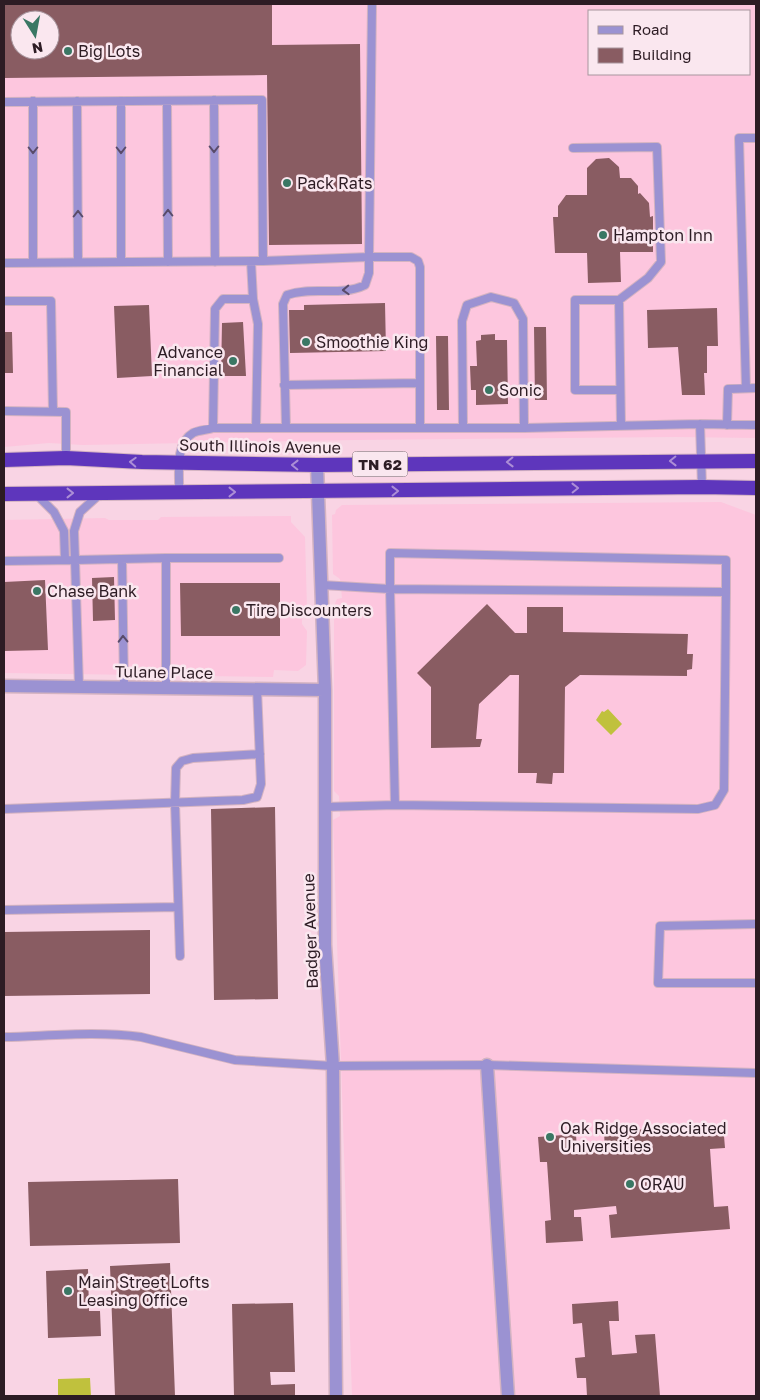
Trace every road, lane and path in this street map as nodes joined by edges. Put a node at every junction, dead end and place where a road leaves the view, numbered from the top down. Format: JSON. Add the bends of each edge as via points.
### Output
{"nodes":[{"id":1,"x":372,"y":4,"type":"edge"},
{"id":2,"x":214,"y":100,"type":"junction"},
{"id":3,"x":33,"y":101,"type":"junction"},
{"id":4,"x":77,"y":101,"type":"junction"},
{"id":5,"x":121,"y":101,"type":"junction"},
{"id":6,"x":168,"y":101,"type":"junction"},
{"id":7,"x":4,"y":102,"type":"edge"},
{"id":8,"x":756,"y":138,"type":"edge"},
{"id":9,"x":573,"y":148,"type":"dead end"},
{"id":10,"x":369,"y":257,"type":"junction"},
{"id":11,"x":251,"y":261,"type":"junction"},
{"id":12,"x":263,"y":261,"type":"junction"},
{"id":13,"x":78,"y":262,"type":"junction"},
{"id":14,"x":120,"y":262,"type":"junction"},
{"id":15,"x":168,"y":262,"type":"junction"},
{"id":16,"x":215,"y":262,"type":"junction"},
{"id":17,"x":4,"y":263,"type":"edge"},
{"id":18,"x":33,"y":263,"type":"junction"},
{"id":19,"x":253,"y":298,"type":"junction"},
{"id":20,"x":619,"y":300,"type":"junction"},
{"id":21,"x":4,"y":301,"type":"edge"},
{"id":22,"x":420,"y":384,"type":"junction"},
{"id":23,"x":284,"y":385,"type":"junction"},
{"id":24,"x":746,"y":388,"type":"junction"},
{"id":25,"x":756,"y":388,"type":"edge"},
{"id":26,"x":620,"y":390,"type":"junction"},
{"id":27,"x":4,"y":411,"type":"edge"},
{"id":28,"x":53,"y":412,"type":"junction"},
{"id":29,"x":700,"y":424,"type":"junction"},
{"id":30,"x":727,"y":424,"type":"junction"},
{"id":31,"x":756,"y":425,"type":"edge"},
{"id":32,"x":620,"y":426,"type":"junction"},
{"id":33,"x":213,"y":428,"type":"junction"},
{"id":34,"x":256,"y":428,"type":"junction"},
{"id":35,"x":286,"y":428,"type":"junction"},
{"id":36,"x":420,"y":428,"type":"junction"},
{"id":37,"x":464,"y":428,"type":"junction"},
{"id":38,"x":524,"y":428,"type":"junction"},
{"id":39,"x":66,"y":458,"type":"junction"},
{"id":40,"x":7,"y":460,"type":"edge"},
{"id":41,"x":702,"y":461,"type":"junction"},
{"id":42,"x":756,"y":461,"type":"edge"},
{"id":43,"x":180,"y":463,"type":"junction"},
{"id":44,"x":317,"y":465,"type":"junction"},
{"id":45,"x":702,"y":487,"type":"junction"},
{"id":46,"x":756,"y":488,"type":"edge"},
{"id":47,"x":318,"y":492,"type":"junction"},
{"id":48,"x":101,"y":493,"type":"junction"},
{"id":49,"x":179,"y":493,"type":"junction"},
{"id":50,"x":4,"y":494,"type":"edge"},
{"id":51,"x":36,"y":494,"type":"junction"},
{"id":52,"x":166,"y":558,"type":"junction"},
{"id":53,"x":279,"y":558,"type":"dead end"},
{"id":54,"x":122,"y":559,"type":"junction"},
{"id":55,"x":65,"y":560,"type":"junction"},
{"id":56,"x":75,"y":560,"type":"junction"},
{"id":57,"x":4,"y":561,"type":"edge"},
{"id":58,"x":322,"y":586,"type":"junction"},
{"id":59,"x":390,"y":589,"type":"junction"},
{"id":60,"x":726,"y":592,"type":"junction"},
{"id":61,"x":4,"y":686,"type":"edge"},
{"id":62,"x":79,"y":687,"type":"junction"},
{"id":63,"x":124,"y":687,"type":"junction"},
{"id":64,"x":166,"y":688,"type":"junction"},
{"id":65,"x":258,"y":689,"type":"junction"},
{"id":66,"x":325,"y":690,"type":"junction"},
{"id":67,"x":260,"y":754,"type":"junction"},
{"id":68,"x":175,"y":802,"type":"junction"},
{"id":69,"x":395,"y":805,"type":"junction"},
{"id":70,"x":324,"y":807,"type":"junction"},
{"id":71,"x":4,"y":810,"type":"edge"},
{"id":72,"x":178,"y":907,"type":"junction"},
{"id":73,"x":4,"y":910,"type":"edge"},
{"id":74,"x":756,"y":924,"type":"edge"},
{"id":75,"x":180,"y":956,"type":"dead end"},
{"id":76,"x":756,"y":983,"type":"edge"},
{"id":77,"x":4,"y":1037,"type":"edge"},
{"id":78,"x":487,"y":1065,"type":"junction"},
{"id":79,"x":334,"y":1066,"type":"junction"},
{"id":80,"x":756,"y":1073,"type":"edge"},
{"id":81,"x":336,"y":1396,"type":"edge"},
{"id":82,"x":508,"y":1396,"type":"edge"}],
"edges":[{"from":1,"to":10,"type":"lane"},
{"from":2,"to":6,"type":"lane"},
{"from":2,"to":12,"type":"lane","via":[[262,100]]},
{"from":2,"to":16,"type":"lane","one_way":true},
{"from":3,"to":4,"type":"lane"},
{"from":3,"to":7,"type":"lane"},
{"from":3,"to":18,"type":"lane","one_way":true},
{"from":4,"to":5,"type":"lane"},
{"from":13,"to":4,"type":"lane","one_way":true},
{"from":5,"to":6,"type":"lane"},
{"from":5,"to":14,"type":"lane","one_way":true},
{"from":15,"to":6,"type":"lane","one_way":true},
{"from":8,"to":24,"type":"lane","via":[[739,138]]},
{"from":9,"to":20,"type":"lane","via":[[657,147],[661,262],[648,278]]},
{"from":10,"to":12,"type":"lane"},
{"from":10,"to":22,"type":"lane","via":[[411,257],[418,261]]},
{"from":10,"to":23,"type":"lane","one_way":true,"via":[[365,285],[355,290],[297,292],[287,296],[283,304]]},
{"from":11,"to":12,"type":"lane"},
{"from":11,"to":16,"type":"lane"},
{"from":11,"to":19,"type":"lane"},
{"from":13,"to":14,"type":"lane"},
{"from":13,"to":18,"type":"lane"},
{"from":14,"to":15,"type":"lane"},
{"from":15,"to":16,"type":"lane"},
{"from":17,"to":18,"type":"lane"},
{"from":19,"to":33,"type":"lane","via":[[222,299],[215,309]]},
{"from":19,"to":34,"type":"lane","via":[[258,324]]},
{"from":20,"to":26,"type":"lane"},
{"from":20,"to":26,"type":"lane","via":[[575,300],[575,390]]},
{"from":21,"to":28,"type":"lane","via":[[51,300]]},
{"from":22,"to":23,"type":"lane"},
{"from":22,"to":36,"type":"lane"},
{"from":23,"to":35,"type":"lane"},
{"from":24,"to":25,"type":"lane"},
{"from":24,"to":30,"type":"lane","via":[[728,389]]},
{"from":26,"to":32,"type":"lane"},
{"from":27,"to":28,"type":"lane"},
{"from":28,"to":39,"type":"lane","via":[[66,412]]},
{"from":29,"to":30,"type":"lane"},
{"from":29,"to":32,"type":"lane"},
{"from":29,"to":41,"type":"lane"},
{"from":30,"to":31,"type":"lane"},
{"from":32,"to":38,"type":"lane"},
{"from":33,"to":34,"type":"lane"},
{"from":33,"to":43,"type":"lane","via":[[193,433],[180,451]]},
{"from":34,"to":35,"type":"lane"},
{"from":35,"to":36,"type":"lane"},
{"from":36,"to":37,"type":"lane"},
{"from":37,"to":38,"type":"lane"},
{"from":37,"to":38,"type":"lane","via":[[462,321],[467,305],[491,297],[514,303],[523,319]]},
{"from":39,"to":40,"type":"highway","name":"South Illinois Avenue","number":"TN 62"},
{"from":43,"to":39,"type":"highway","name":"South Illinois Avenue","number":"TN 62","one_way":true},
{"from":41,"to":42,"type":"highway","name":"South Illinois Avenue","number":"TN 62"},
{"from":41,"to":44,"type":"highway","name":"South Illinois Avenue","number":"TN 62","one_way":true},
{"from":41,"to":45,"type":"lane"},
{"from":44,"to":43,"type":"highway","name":"South Illinois Avenue","number":"TN 62","one_way":true},
{"from":43,"to":49,"type":"lane"},
{"from":44,"to":47,"type":"street","name":"Badger Avenue"},
{"from":45,"to":46,"type":"highway","number":"TN 62"},
{"from":47,"to":45,"type":"highway","number":"TN 62","one_way":true},
{"from":49,"to":47,"type":"highway","number":"TN 62","one_way":true},
{"from":47,"to":58,"type":"street","name":"Badger Avenue"},
{"from":48,"to":49,"type":"highway","number":"TN 62"},
{"from":51,"to":48,"type":"highway","number":"TN 62","one_way":true},
{"from":48,"to":56,"type":"lane","via":[[80,512],[74,530]]},
{"from":50,"to":51,"type":"highway","number":"TN 62"},
{"from":51,"to":55,"type":"lane","via":[[54,512],[64,531]]},
{"from":52,"to":53,"type":"lane"},
{"from":52,"to":54,"type":"lane"},
{"from":52,"to":64,"type":"lane"},
{"from":54,"to":56,"type":"lane"},
{"from":63,"to":54,"type":"lane","one_way":true},
{"from":55,"to":56,"type":"lane"},
{"from":55,"to":57,"type":"lane"},
{"from":56,"to":62,"type":"lane"},
{"from":58,"to":59,"type":"lane"},
{"from":58,"to":66,"type":"street","name":"Badger Avenue"},
{"from":59,"to":60,"type":"lane"},
{"from":59,"to":60,"type":"lane","via":[[390,553],[726,560]]},
{"from":59,"to":69,"type":"lane"},
{"from":60,"to":69,"type":"lane","via":[[724,790],[715,805],[698,809]]},
{"from":61,"to":62,"type":"street","name":"Tulane Place"},
{"from":62,"to":63,"type":"street","name":"Tulane Place"},
{"from":63,"to":64,"type":"street","name":"Tulane Place"},
{"from":64,"to":65,"type":"street","name":"Tulane Place"},
{"from":65,"to":66,"type":"street","name":"Tulane Place"},
{"from":65,"to":67,"type":"lane"},
{"from":66,"to":70,"type":"street","name":"Badger Avenue"},
{"from":67,"to":68,"type":"lane","via":[[182,761],[176,768]]},
{"from":67,"to":68,"type":"lane","via":[[261,784],[257,797]]},
{"from":68,"to":71,"type":"lane"},
{"from":68,"to":72,"type":"lane"},
{"from":69,"to":70,"type":"lane"},
{"from":70,"to":79,"type":"street","name":"Badger Avenue","via":[[325,945]]},
{"from":72,"to":73,"type":"lane"},
{"from":72,"to":75,"type":"lane"},
{"from":74,"to":76,"type":"lane","via":[[660,926],[658,983]]},
{"from":77,"to":79,"type":"lane","via":[[126,1035],[235,1060]]},
{"from":78,"to":79,"type":"lane"},
{"from":78,"to":80,"type":"lane"},
{"from":78,"to":82,"type":"street"},
{"from":79,"to":81,"type":"street","name":"Badger Avenue"}]}
